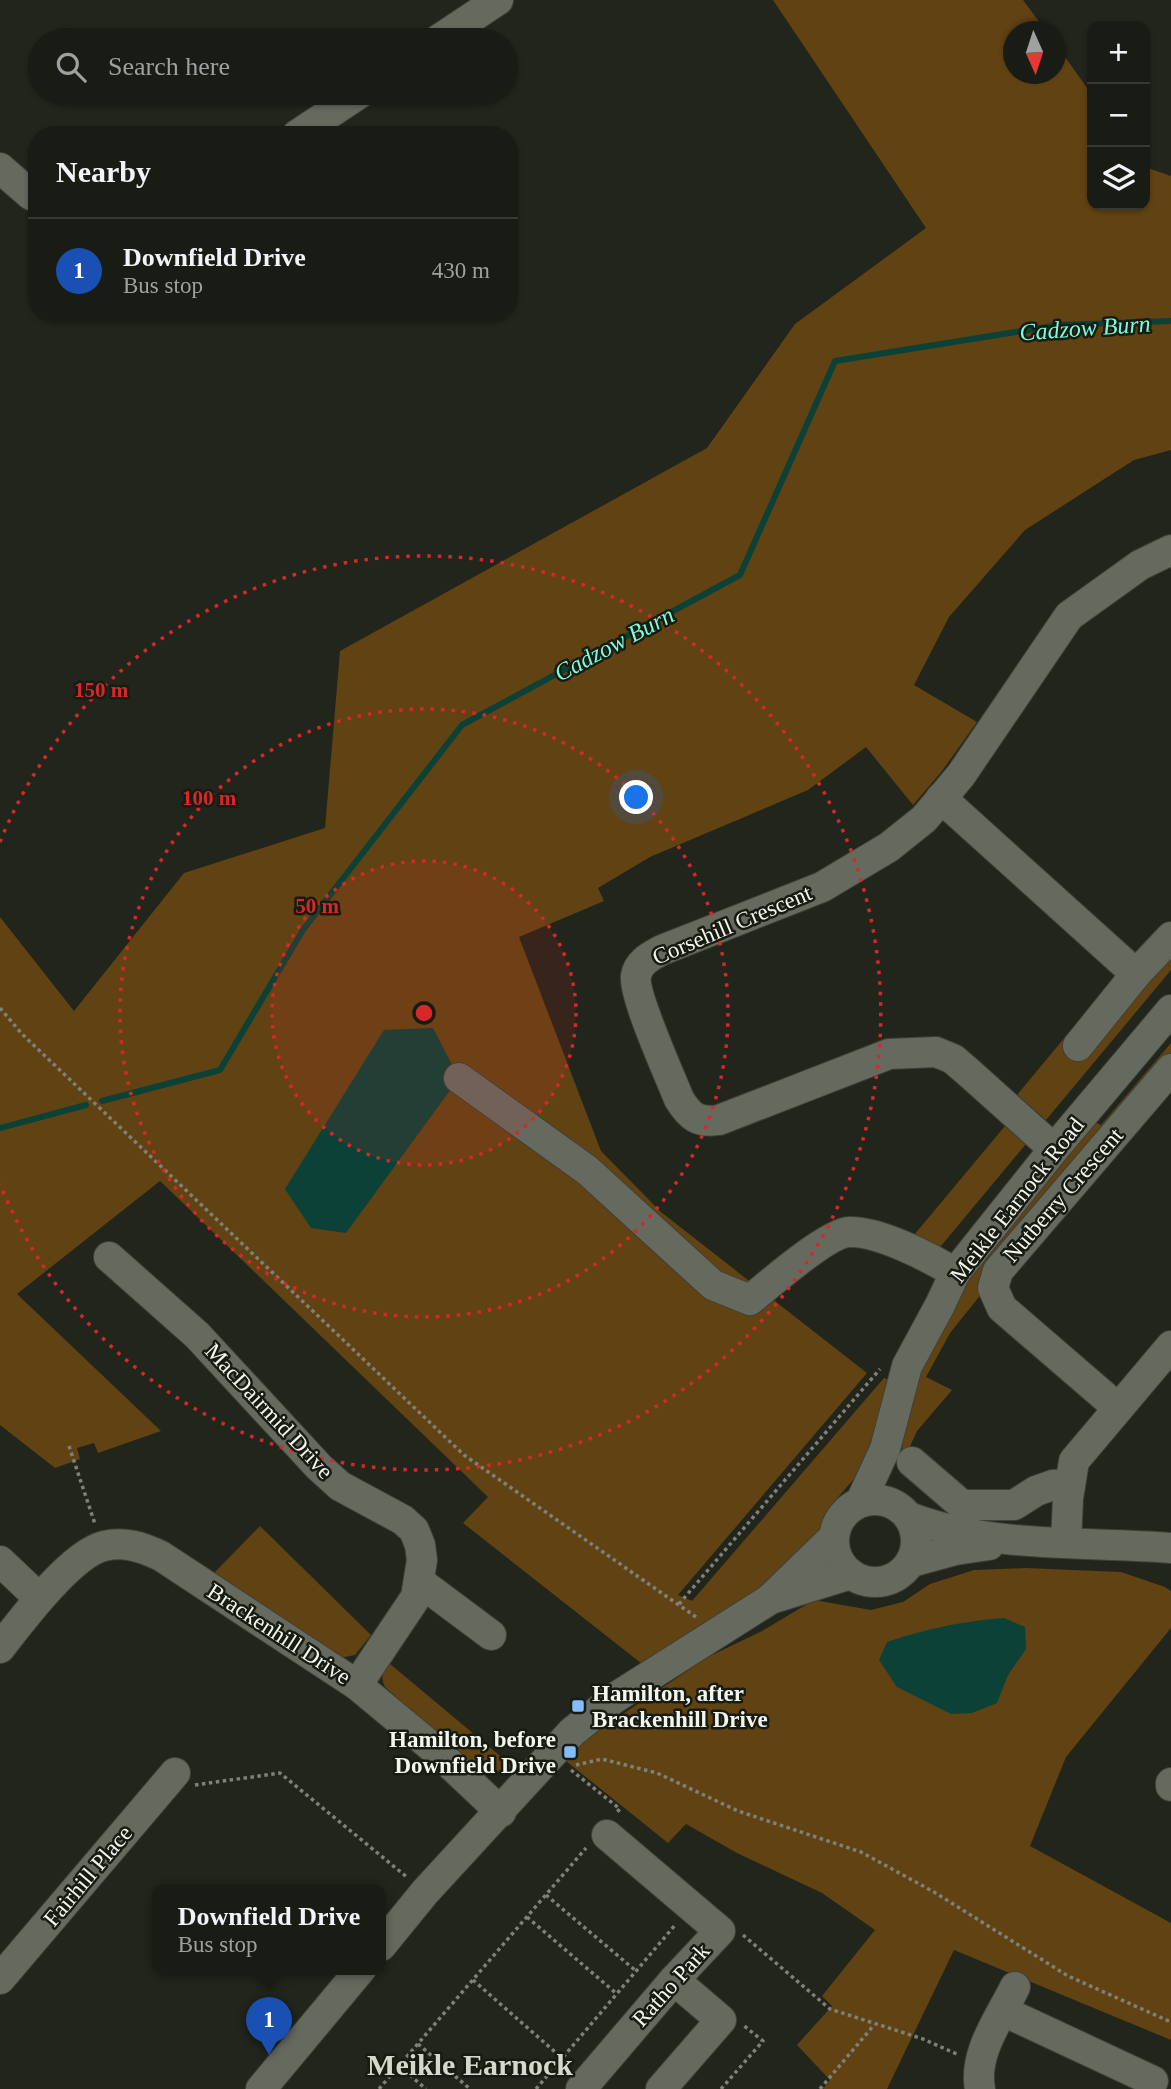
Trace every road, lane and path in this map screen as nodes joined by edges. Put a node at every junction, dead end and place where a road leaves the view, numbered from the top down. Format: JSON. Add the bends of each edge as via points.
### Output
{"nodes":[{"id":1,"x":498,"y":0,"type":"edge"},
{"id":2,"x":456,"y":28,"type":"edge"},
{"id":3,"x":342,"y":105,"type":"edge"},
{"id":4,"x":310,"y":126,"type":"edge"},
{"id":5,"x":0,"y":168,"type":"edge"},
{"id":6,"x":28,"y":192,"type":"edge"},
{"id":7,"x":1171,"y":550,"type":"edge"},
{"id":8,"x":941,"y":799,"type":"junction"},
{"id":9,"x":1171,"y":937,"type":"edge"},
{"id":10,"x":1136,"y":974,"type":"junction"},
{"id":11,"x":0,"y":1008,"type":"edge"},
{"id":12,"x":1171,"y":1010,"type":"edge"},
{"id":13,"x":1078,"y":1046,"type":"dead end"},
{"id":14,"x":1171,"y":1069,"type":"edge"},
{"id":15,"x":459,"y":1077,"type":"dead end"},
{"id":16,"x":1054,"y":1149,"type":"junction"},
{"id":17,"x":127,"y":1262,"type":"dead end"},
{"id":18,"x":955,"y":1273,"type":"junction"},
{"id":19,"x":1171,"y":1346,"type":"edge"},
{"id":20,"x":882,"y":1367,"type":"dead end"},
{"id":21,"x":1118,"y":1408,"type":"junction"},
{"id":22,"x":69,"y":1446,"type":"dead end"},
{"id":23,"x":885,"y":1449,"type":"junction"},
{"id":24,"x":912,"y":1462,"type":"dead end"},
{"id":25,"x":1070,"y":1484,"type":"junction"},
{"id":26,"x":861,"y":1501,"type":"junction"},
{"id":27,"x":905,"y":1513,"type":"junction"},
{"id":28,"x":834,"y":1537,"type":"junction"},
{"id":29,"x":1028,"y":1542,"type":"junction"},
{"id":30,"x":1066,"y":1543,"type":"junction"},
{"id":31,"x":102,"y":1546,"type":"junction"},
{"id":32,"x":1171,"y":1548,"type":"edge"},
{"id":33,"x":0,"y":1561,"type":"edge"},
{"id":34,"x":911,"y":1562,"type":"junction"},
{"id":35,"x":851,"y":1574,"type":"junction"},
{"id":36,"x":420,"y":1581,"type":"junction"},
{"id":37,"x":39,"y":1598,"type":"junction"},
{"id":38,"x":769,"y":1600,"type":"junction"},
{"id":39,"x":679,"y":1604,"type":"junction"},
{"id":40,"x":718,"y":1633,"type":"junction"},
{"id":41,"x":491,"y":1635,"type":"dead end"},
{"id":42,"x":0,"y":1648,"type":"edge"},
{"id":43,"x":357,"y":1685,"type":"junction"},
{"id":44,"x":175,"y":1773,"type":"joint"},
{"id":45,"x":596,"y":1788,"type":"dead end"},
{"id":46,"x":500,"y":1812,"type":"junction"},
{"id":47,"x":600,"y":1838,"type":"joint"},
{"id":48,"x":425,"y":1892,"type":"junction"},
{"id":49,"x":546,"y":1895,"type":"junction"},
{"id":50,"x":691,"y":1907,"type":"junction"},
{"id":51,"x":527,"y":1917,"type":"junction"},
{"id":52,"x":720,"y":1931,"type":"junction"},
{"id":53,"x":386,"y":1939,"type":"edge"},
{"id":54,"x":636,"y":1971,"type":"junction"},
{"id":55,"x":357,"y":1975,"type":"edge"},
{"id":56,"x":0,"y":1979,"type":"edge"},
{"id":57,"x":473,"y":1980,"type":"junction"},
{"id":58,"x":674,"y":1980,"type":"junction"},
{"id":59,"x":617,"y":1994,"type":"junction"},
{"id":60,"x":1171,"y":2022,"type":"edge"},
{"id":61,"x":874,"y":2025,"type":"junction"},
{"id":62,"x":418,"y":2044,"type":"junction"},
{"id":63,"x":562,"y":2058,"type":"junction"},
{"id":64,"x":399,"y":2066,"type":"junction"},
{"id":65,"x":980,"y":2077,"type":"edge"},
{"id":66,"x":1153,"y":2081,"type":"dead end"},
{"id":67,"x":276,"y":2084,"type":"edge"},
{"id":68,"x":592,"y":2085,"type":"edge"},
{"id":69,"x":379,"y":2089,"type":"edge"},
{"id":70,"x":426,"y":2089,"type":"edge"},
{"id":71,"x":470,"y":2089,"type":"edge"},
{"id":72,"x":536,"y":2089,"type":"edge"},
{"id":73,"x":662,"y":2089,"type":"edge"},
{"id":74,"x":820,"y":2089,"type":"edge"}],
"edges":[{"from":1,"to":2,"type":"street"},
{"from":3,"to":4,"type":"street"},
{"from":5,"to":6,"type":"street"},
{"from":7,"to":8,"type":"street","name":"Corsehill Crescent","via":[[1140,565],[1069,616]]},
{"from":8,"to":10,"type":"street"},
{"from":8,"to":16,"type":"street","name":"Corsehill Crescent","via":[[889,847],[822,887],[645,960],[636,974],[637,993],[679,1099],[695,1120],[719,1120],[889,1054],[936,1052],[953,1059]]},
{"from":9,"to":10,"type":"street"},
{"from":10,"to":13,"type":"street"},
{"from":11,"to":39,"type":"path","via":[[464,1455]]},
{"from":12,"to":16,"type":"street","name":"Meikle Earnock Road"},
{"from":14,"to":21,"type":"street","name":"Nutberry Crescent","via":[[998,1270],[993,1288],[1002,1308]]},
{"from":15,"to":18,"type":"street","via":[[587,1170],[713,1286],[750,1300],[808,1253],[847,1232],[890,1240]]},
{"from":16,"to":18,"type":"street","name":"Meikle Earnock Road"},
{"from":17,"to":36,"type":"street","name":"MacDairmid Drive","via":[[319,1467],[340,1486],[414,1530],[422,1560]]},
{"from":18,"to":23,"type":"street","name":"Meikle Earnock Road","via":[[907,1366]]},
{"from":19,"to":21,"type":"street"},
{"from":20,"to":39,"type":"path"},
{"from":21,"to":25,"type":"street","via":[[1074,1461]]},
{"from":22,"to":31,"type":"path"},
{"from":23,"to":26,"type":"street","name":"Meikle Earnock Road"},
{"from":23,"to":27,"type":"street","name":"Meikle Earnock Road"},
{"from":24,"to":25,"type":"street","via":[[962,1505],[1014,1505],[1036,1490]]},
{"from":25,"to":30,"type":"street"},
{"from":26,"to":27,"type":"street","via":[[888,1501]]},
{"from":26,"to":28,"type":"street","via":[[838,1522]]},
{"from":27,"to":29,"type":"street","via":[[934,1527]]},
{"from":27,"to":34,"type":"street","via":[[915,1529]]},
{"from":28,"to":35,"type":"street","via":[[835,1551]]},
{"from":28,"to":38,"type":"street"},
{"from":29,"to":30,"type":"street"},
{"from":29,"to":34,"type":"street","via":[[955,1550]]},
{"from":30,"to":32,"type":"street"},
{"from":31,"to":37,"type":"street","via":[[85,1555]]},
{"from":31,"to":43,"type":"street","name":"Brackenhill Drive","via":[[123,1544],[161,1556]]},
{"from":33,"to":37,"type":"street"},
{"from":34,"to":35,"type":"street","via":[[884,1581]]},
{"from":35,"to":38,"type":"street"},
{"from":36,"to":41,"type":"street"},
{"from":36,"to":43,"type":"street","name":"MacDairmid Drive","via":[[407,1612]]},
{"from":37,"to":42,"type":"street"},
{"from":38,"to":40,"type":"street"},
{"from":39,"to":40,"type":"path"},
{"from":40,"to":46,"type":"street","via":[[612,1699],[572,1732]]},
{"from":43,"to":46,"type":"street","name":"Brackenhill Drive"},
{"from":44,"to":48,"type":"path","via":[[194,1785],[280,1773]]},
{"from":44,"to":56,"type":"street","name":"Fairhill Place"},
{"from":45,"to":60,"type":"path","via":[[567,1767],[602,1759],[657,1773],[738,1811],[861,1852],[1068,1976]]},
{"from":46,"to":48,"type":"street"},
{"from":47,"to":49,"type":"path"},
{"from":47,"to":50,"type":"street","name":"Ratho Park"},
{"from":48,"to":53,"type":"street"},
{"from":49,"to":51,"type":"path"},
{"from":49,"to":54,"type":"path"},
{"from":50,"to":52,"type":"street","name":"Ratho Park"},
{"from":50,"to":54,"type":"path"},
{"from":51,"to":57,"type":"path"},
{"from":51,"to":59,"type":"path"},
{"from":52,"to":58,"type":"street","name":"Ratho Park"},
{"from":52,"to":61,"type":"path","via":[[743,1936],[830,2009]]},
{"from":54,"to":59,"type":"path"},
{"from":55,"to":67,"type":"street"},
{"from":57,"to":62,"type":"path"},
{"from":57,"to":63,"type":"path"},
{"from":58,"to":68,"type":"street","name":"Ratho Park"},
{"from":58,"to":73,"type":"street","via":[[721,2020]]},
{"from":59,"to":63,"type":"path"},
{"from":61,"to":65,"type":"path","via":[[923,2039]]},
{"from":61,"to":74,"type":"path"},
{"from":62,"to":64,"type":"path"},
{"from":62,"to":71,"type":"path"},
{"from":63,"to":72,"type":"path"},
{"from":64,"to":69,"type":"path"},
{"from":64,"to":70,"type":"path"},
{"from":65,"to":66,"type":"street","via":[[1009,1999]]}]}
